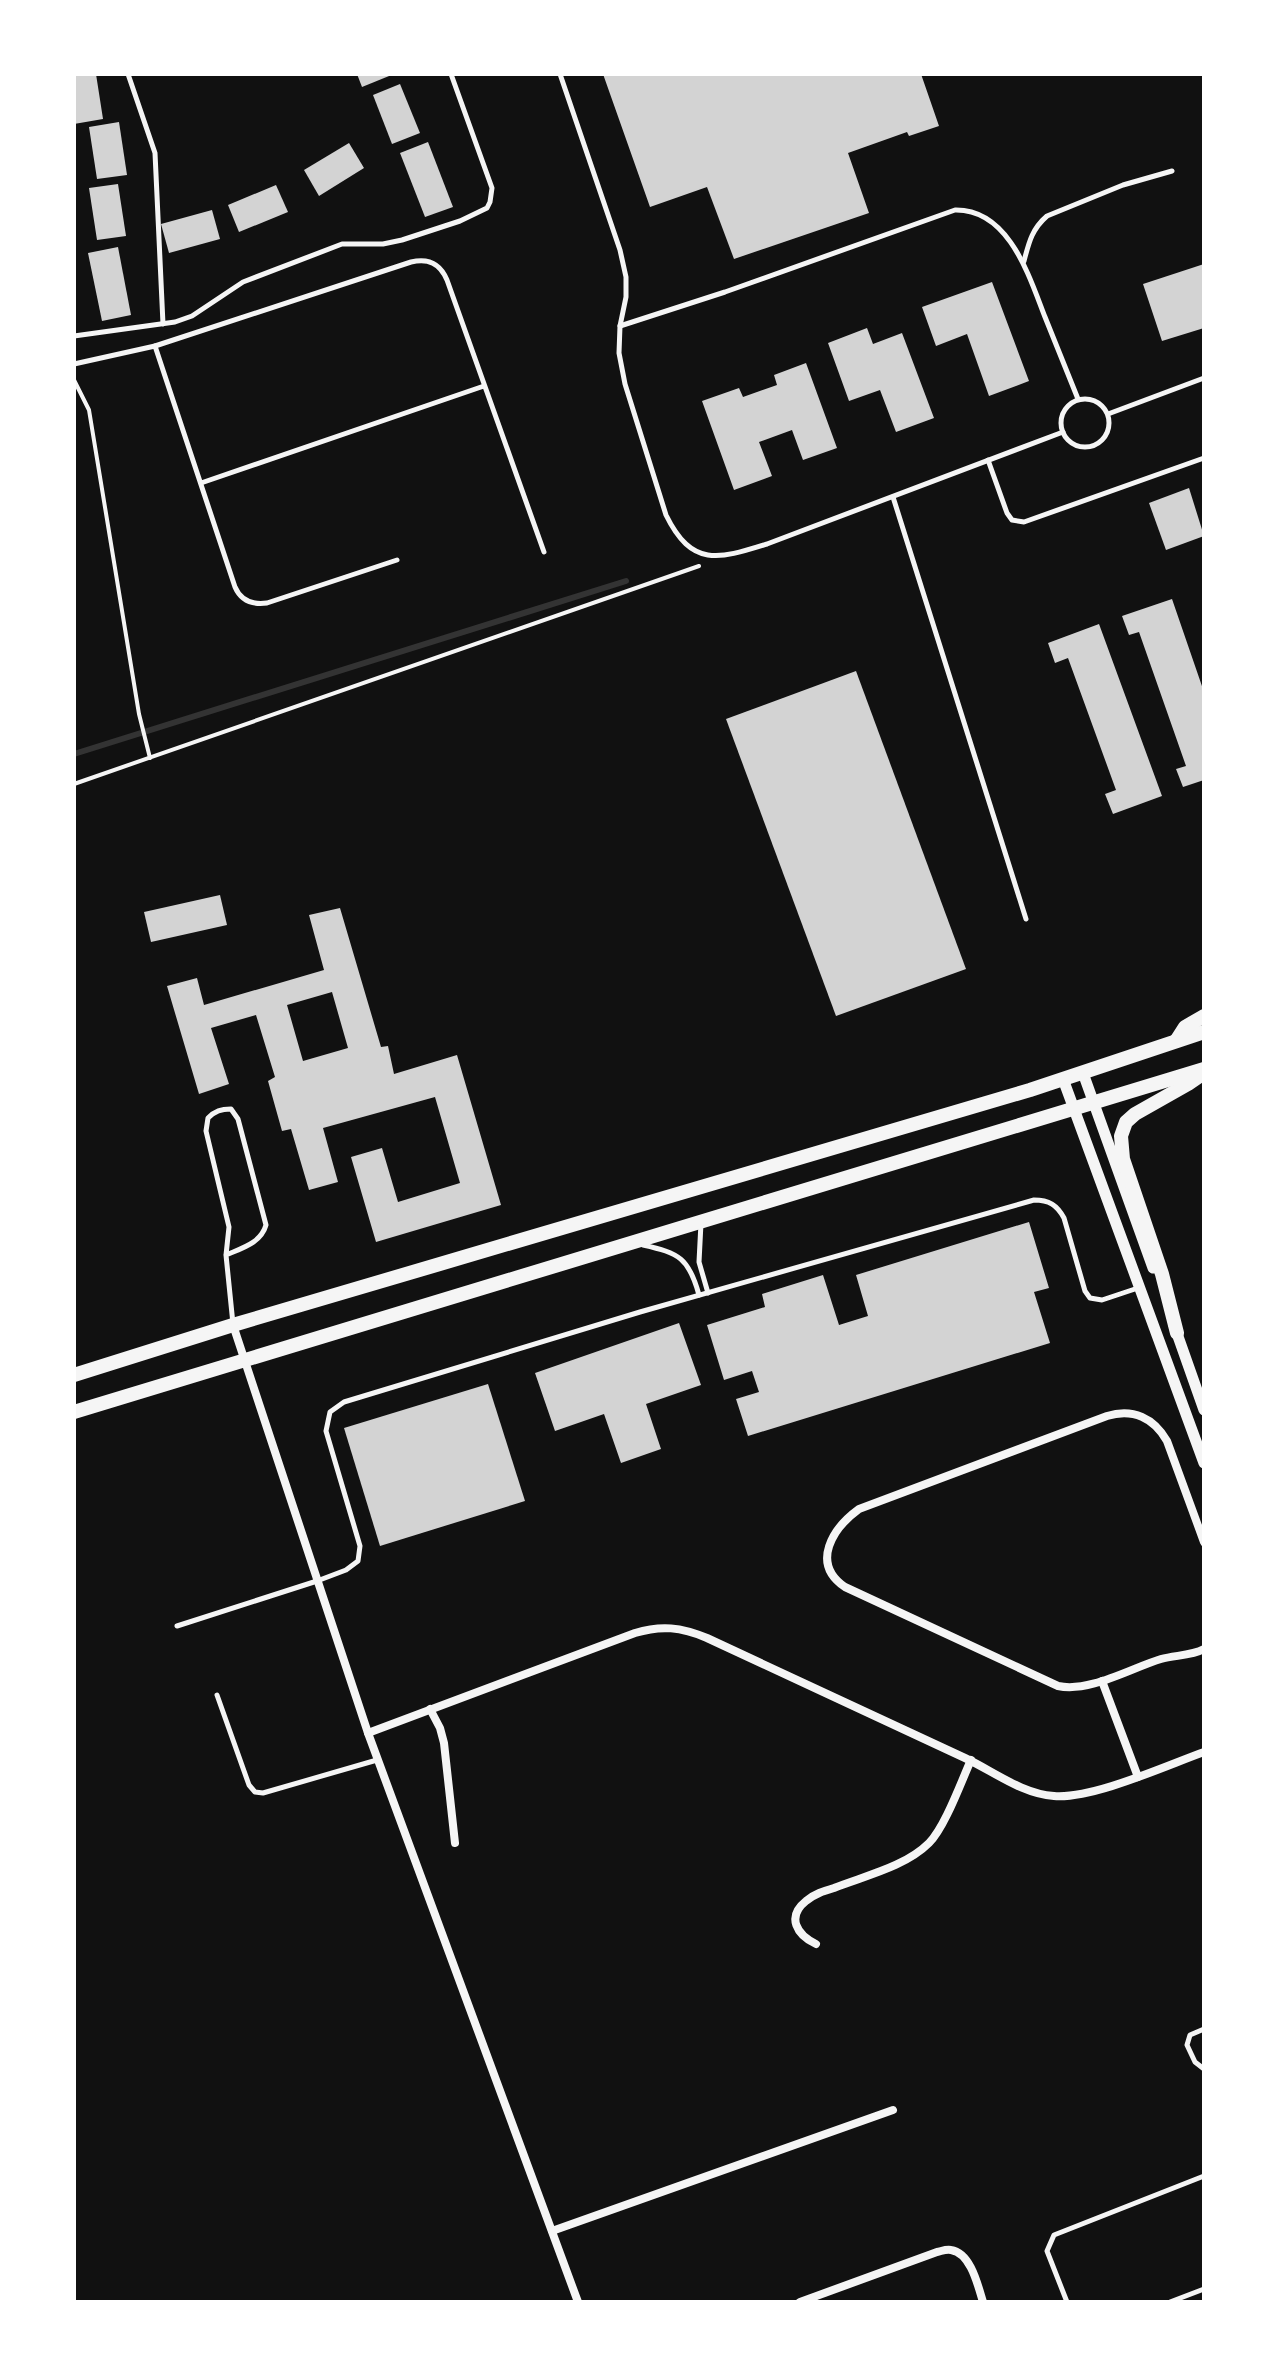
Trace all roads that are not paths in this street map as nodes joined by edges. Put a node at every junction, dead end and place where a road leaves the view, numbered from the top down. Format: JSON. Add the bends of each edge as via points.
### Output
{"nodes":[{"id":1,"x":128,"y":74,"type":"edge"},
{"id":2,"x":451,"y":74,"type":"edge"},
{"id":3,"x":560,"y":74,"type":"edge"},
{"id":4,"x":1172,"y":171,"type":"dead end"},
{"id":5,"x":1024,"y":262,"type":"junction"},
{"id":6,"x":163,"y":324,"type":"junction"},
{"id":7,"x":620,"y":326,"type":"junction"},
{"id":8,"x":74,"y":336,"type":"edge"},
{"id":9,"x":155,"y":346,"type":"junction"},
{"id":10,"x":74,"y":364,"type":"edge"},
{"id":11,"x":1204,"y":378,"type":"edge"},
{"id":12,"x":484,"y":386,"type":"junction"},
{"id":13,"x":1078,"y":399,"type":"junction"},
{"id":14,"x":1108,"y":414,"type":"junction"},
{"id":15,"x":1063,"y":432,"type":"junction"},
{"id":16,"x":1204,"y":458,"type":"edge"},
{"id":17,"x":988,"y":460,"type":"junction"},
{"id":18,"x":201,"y":483,"type":"junction"},
{"id":19,"x":893,"y":496,"type":"junction"},
{"id":20,"x":544,"y":552,"type":"dead end"},
{"id":21,"x":397,"y":560,"type":"dead end"},
{"id":22,"x":1026,"y":919,"type":"dead end"},
{"id":23,"x":1204,"y":1016,"type":"edge"},
{"id":24,"x":1204,"y":1032,"type":"edge"},
{"id":25,"x":1176,"y":1041,"type":"junction"},
{"id":26,"x":1204,"y":1071,"type":"edge"},
{"id":27,"x":1083,"y":1073,"type":"junction"},
{"id":28,"x":1063,"y":1079,"type":"junction"},
{"id":29,"x":1093,"y":1101,"type":"junction"},
{"id":30,"x":1073,"y":1108,"type":"junction"},
{"id":31,"x":702,"y":1222,"type":"junction"},
{"id":32,"x":634,"y":1242,"type":"junction"},
{"id":33,"x":226,"y":1255,"type":"junction"},
{"id":34,"x":1139,"y":1288,"type":"junction"},
{"id":35,"x":708,"y":1293,"type":"junction"},
{"id":36,"x":699,"y":1295,"type":"junction"},
{"id":37,"x":233,"y":1325,"type":"junction"},
{"id":38,"x":1177,"y":1333,"type":"junction"},
{"id":39,"x":244,"y":1361,"type":"junction"},
{"id":40,"x":74,"y":1375,"type":"edge"},
{"id":41,"x":1204,"y":1410,"type":"edge"},
{"id":42,"x":74,"y":1412,"type":"edge"},
{"id":43,"x":1204,"y":1463,"type":"edge"},
{"id":44,"x":1204,"y":1542,"type":"edge"},
{"id":45,"x":317,"y":1581,"type":"junction"},
{"id":46,"x":177,"y":1626,"type":"dead end"},
{"id":47,"x":1204,"y":1649,"type":"edge"},
{"id":48,"x":1102,"y":1681,"type":"junction"},
{"id":49,"x":217,"y":1695,"type":"dead end"},
{"id":50,"x":430,"y":1709,"type":"junction"},
{"id":51,"x":368,"y":1733,"type":"junction"},
{"id":52,"x":1204,"y":1752,"type":"edge"},
{"id":53,"x":378,"y":1760,"type":"junction"},
{"id":54,"x":971,"y":1760,"type":"junction"},
{"id":55,"x":1138,"y":1777,"type":"junction"},
{"id":56,"x":455,"y":1843,"type":"dead end"},
{"id":57,"x":816,"y":1944,"type":"dead end"},
{"id":58,"x":1204,"y":2029,"type":"edge"},
{"id":59,"x":1204,"y":2069,"type":"edge"},
{"id":60,"x":893,"y":2110,"type":"dead end"},
{"id":61,"x":1204,"y":2176,"type":"edge"},
{"id":62,"x":552,"y":2231,"type":"junction"},
{"id":63,"x":1204,"y":2289,"type":"edge"},
{"id":64,"x":578,"y":2302,"type":"edge"},
{"id":65,"x":800,"y":2302,"type":"edge"},
{"id":66,"x":983,"y":2302,"type":"edge"},
{"id":67,"x":1067,"y":2302,"type":"edge"},
{"id":68,"x":1170,"y":2302,"type":"edge"}],
"edges":[{"from":1,"to":6,"type":"lane","via":[[155,153]]},
{"from":2,"to":6,"type":"lane","via":[[492,188],[487,208],[402,240],[342,244],[243,282],[192,316]]},
{"from":3,"to":7,"type":"lane","via":[[620,250],[626,297]]},
{"from":4,"to":5,"type":"lane","via":[[1047,216],[1031,235]]},
{"from":5,"to":7,"type":"lane","via":[[987,218],[955,210]]},
{"from":5,"to":13,"type":"lane"},
{"from":6,"to":8,"type":"lane"},
{"from":7,"to":19,"type":"lane","via":[[625,384],[666,515],[692,548],[727,557]]},
{"from":9,"to":10,"type":"lane"},
{"from":9,"to":12,"type":"lane","via":[[424,260],[443,272]]},
{"from":9,"to":18,"type":"lane"},
{"from":11,"to":14,"type":"lane"},
{"from":12,"to":18,"type":"lane"},
{"from":12,"to":20,"type":"lane"},
{"from":13,"to":14,"type":"lane","via":[[1093,399]]},
{"from":13,"to":15,"type":"lane","via":[[1065,409]]},
{"from":14,"to":15,"type":"lane","via":[[1106,436],[1094,446],[1073,444]]},
{"from":15,"to":17,"type":"lane"},
{"from":16,"to":17,"type":"lane","via":[[1024,522],[1007,513]]},
{"from":17,"to":19,"type":"lane"},
{"from":18,"to":21,"type":"lane","via":[[237,593],[249,602],[267,603]]},
{"from":19,"to":22,"type":"lane"},
{"from":23,"to":25,"type":"main road","via":[[1185,1027]]},
{"from":24,"to":25,"type":"main road"},
{"from":25,"to":27,"type":"main road"},
{"from":26,"to":29,"type":"main road"},
{"from":26,"to":38,"type":"main road","via":[[1135,1114],[1121,1136],[1123,1159]]},
{"from":27,"to":28,"type":"main road"},
{"from":27,"to":29,"type":"street"},
{"from":28,"to":30,"type":"street"},
{"from":28,"to":37,"type":"main road"},
{"from":29,"to":30,"type":"main road"},
{"from":29,"to":38,"type":"street"},
{"from":30,"to":31,"type":"main road"},
{"from":30,"to":34,"type":"street"},
{"from":31,"to":32,"type":"main road"},
{"from":31,"to":35,"type":"lane","via":[[699,1262]]},
{"from":32,"to":36,"type":"lane","via":[[681,1258]]},
{"from":32,"to":39,"type":"main road"},
{"from":33,"to":33,"type":"lane","via":[[229,1227],[206,1124],[218,1111],[231,1109],[266,1225],[257,1240]]},
{"from":33,"to":37,"type":"lane"},
{"from":34,"to":35,"type":"lane","via":[[1102,1300],[1090,1298],[1059,1209],[1034,1200]]},
{"from":34,"to":43,"type":"street"},
{"from":35,"to":36,"type":"lane"},
{"from":36,"to":45,"type":"lane","via":[[338,1405],[327,1417],[326,1431],[361,1554],[351,1567]]},
{"from":37,"to":39,"type":"street"},
{"from":37,"to":40,"type":"main road"},
{"from":38,"to":41,"type":"street"},
{"from":39,"to":42,"type":"main road"},
{"from":39,"to":45,"type":"street"},
{"from":44,"to":48,"type":"street","via":[[1162,1432],[1146,1418],[1126,1412],[859,1509],[832,1539],[827,1563],[845,1587],[1058,1686]]},
{"from":45,"to":46,"type":"lane"},
{"from":45,"to":51,"type":"street"},
{"from":47,"to":48,"type":"street"},
{"from":48,"to":55,"type":"street"},
{"from":49,"to":53,"type":"lane","via":[[255,1792]]},
{"from":50,"to":51,"type":"street"},
{"from":50,"to":54,"type":"street","via":[[635,1633],[678,1628]]},
{"from":50,"to":56,"type":"street","via":[[444,1743]]},
{"from":51,"to":53,"type":"street"},
{"from":52,"to":55,"type":"street"},
{"from":53,"to":62,"type":"street"},
{"from":54,"to":55,"type":"street","via":[[1030,1791],[1055,1797]]},
{"from":54,"to":57,"type":"street","via":[[940,1827],[918,1853],[800,1906],[797,1928]]},
{"from":58,"to":59,"type":"lane","via":[[1190,2035],[1187,2045]]},
{"from":60,"to":62,"type":"street"},
{"from":61,"to":67,"type":"lane","via":[[1054,2235],[1047,2251]]},
{"from":62,"to":64,"type":"street"},
{"from":63,"to":68,"type":"lane"},
{"from":65,"to":66,"type":"street","via":[[951,2250],[969,2266]]}]}
